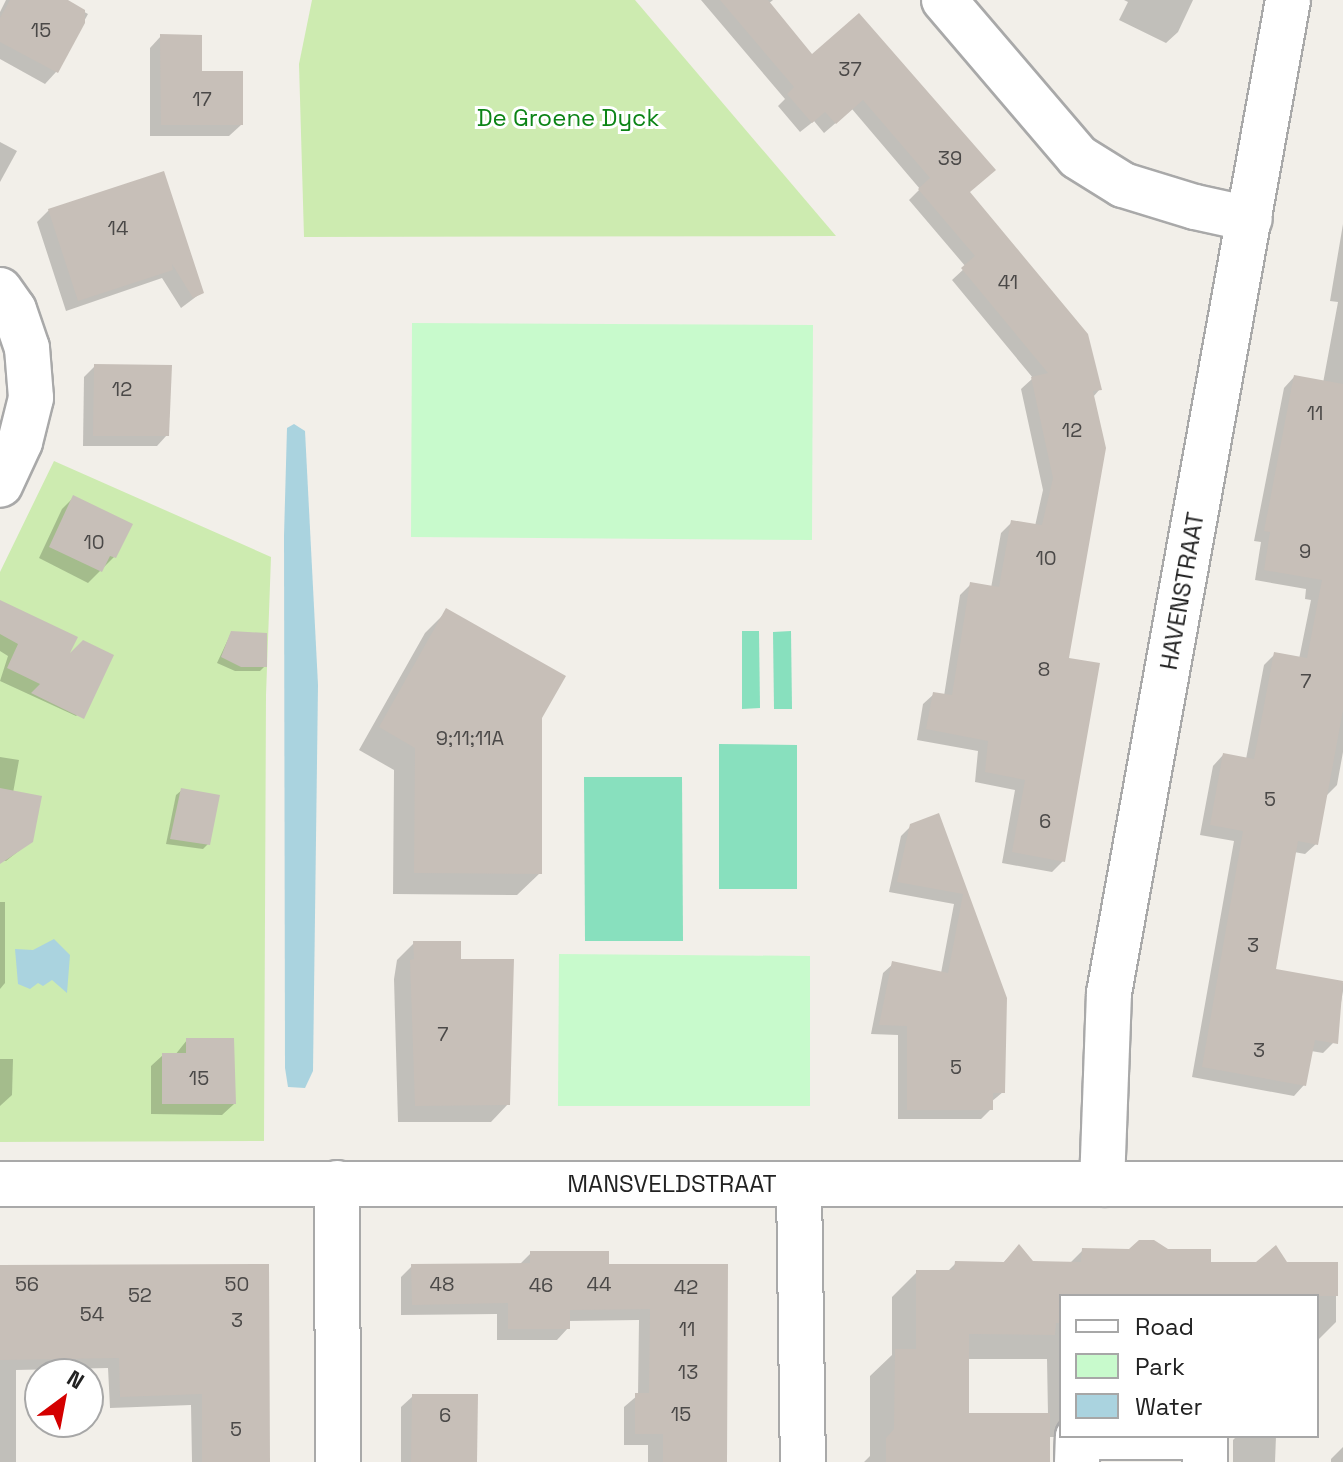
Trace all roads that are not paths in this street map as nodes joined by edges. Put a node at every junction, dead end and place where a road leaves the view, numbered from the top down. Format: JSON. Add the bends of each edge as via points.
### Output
{"nodes":[{"id":1,"x":944,"y":0,"type":"edge"},
{"id":2,"x":1288,"y":0,"type":"edge"},
{"id":3,"x":1250,"y":219,"type":"junction"},
{"id":4,"x":0,"y":290,"type":"edge"},
{"id":5,"x":0,"y":485,"type":"edge"},
{"id":6,"x":337,"y":1183,"type":"junction"},
{"id":7,"x":0,"y":1184,"type":"edge"},
{"id":8,"x":799,"y":1184,"type":"junction"},
{"id":9,"x":1102,"y":1184,"type":"junction"},
{"id":10,"x":1343,"y":1184,"type":"edge"},
{"id":11,"x":1078,"y":1438,"type":"edge"},
{"id":12,"x":1205,"y":1438,"type":"edge"},
{"id":13,"x":338,"y":1462,"type":"edge"},
{"id":14,"x":803,"y":1462,"type":"edge"},
{"id":15,"x":1077,"y":1462,"type":"edge"},
{"id":16,"x":1205,"y":1462,"type":"edge"}],
"edges":[{"from":1,"to":3,"type":"street","via":[[1078,157],[1123,185]]},
{"from":2,"to":3,"type":"street","name":"HAVENSTRAAT"},
{"from":3,"to":9,"type":"street","name":"HAVENSTRAAT","via":[[1109,993]]},
{"from":4,"to":5,"type":"street","via":[[14,310],[27,348],[31,398],[20,442]]},
{"from":6,"to":7,"type":"street","name":"MANSVELDSTRAAT"},
{"from":6,"to":8,"type":"street","name":"MANSVELDSTRAAT"},
{"from":6,"to":13,"type":"street"},
{"from":8,"to":9,"type":"street","name":"MANSVELDSTRAAT"},
{"from":8,"to":14,"type":"street"},
{"from":9,"to":10,"type":"street","name":"MANSVELDSTRAAT"},
{"from":11,"to":15,"type":"street"},
{"from":12,"to":16,"type":"street"}]}
